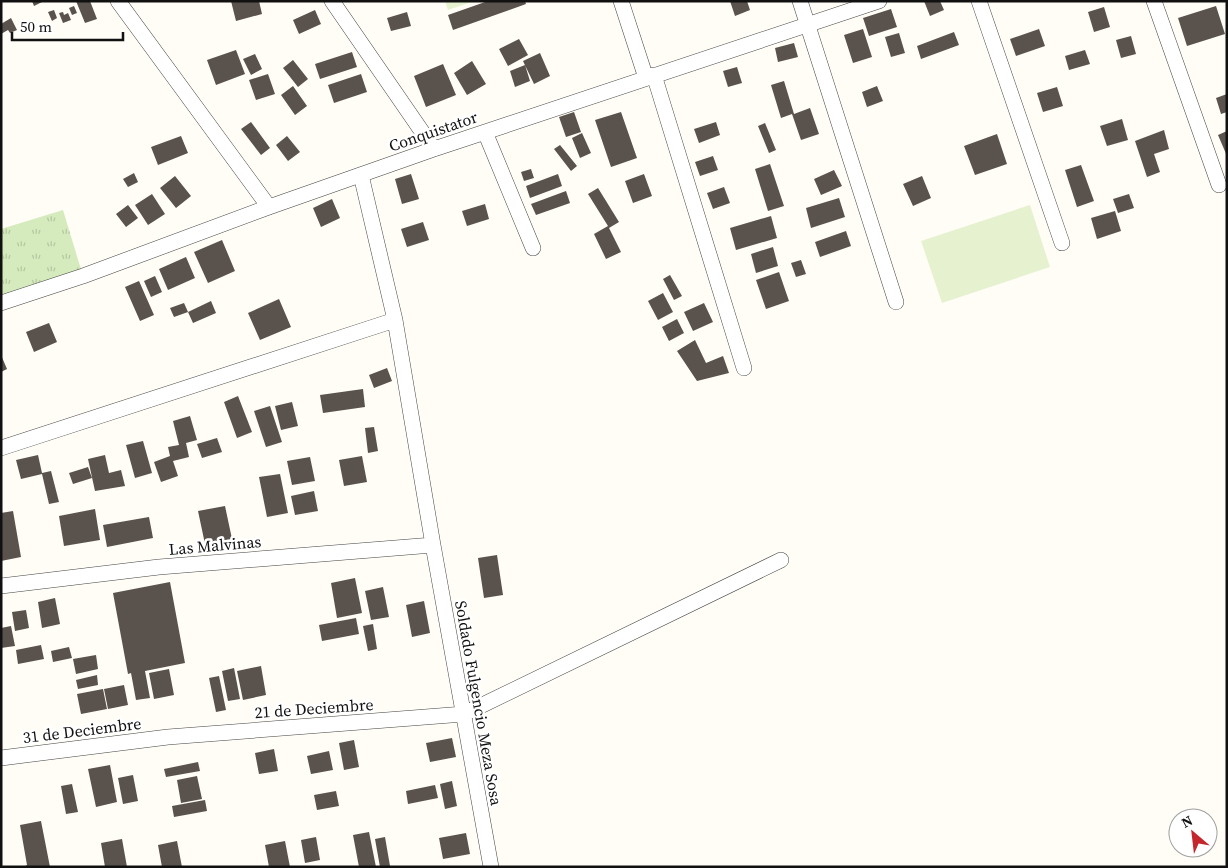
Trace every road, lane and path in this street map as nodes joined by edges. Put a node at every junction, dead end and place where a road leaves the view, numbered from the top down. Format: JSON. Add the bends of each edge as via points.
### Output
{"nodes":[{"id":1,"x":118,"y":1,"type":"edge"},
{"id":2,"x":332,"y":1,"type":"edge"},
{"id":3,"x":621,"y":1,"type":"edge"},
{"id":4,"x":800,"y":1,"type":"edge"},
{"id":5,"x":879,"y":1,"type":"edge"},
{"id":6,"x":979,"y":1,"type":"edge"},
{"id":7,"x":1154,"y":1,"type":"edge"},
{"id":8,"x":807,"y":25,"type":"junction"},
{"id":9,"x":650,"y":76,"type":"junction"},
{"id":10,"x":485,"y":132,"type":"junction"},
{"id":11,"x":434,"y":149,"type":"junction"},
{"id":12,"x":361,"y":175,"type":"junction"},
{"id":13,"x":1219,"y":185,"type":"dead end"},
{"id":14,"x":269,"y":207,"type":"junction"},
{"id":15,"x":1062,"y":243,"type":"dead end"},
{"id":16,"x":533,"y":248,"type":"dead end"},
{"id":17,"x":896,"y":302,"type":"dead end"},
{"id":18,"x":1,"y":303,"type":"edge"},
{"id":19,"x":394,"y":320,"type":"junction"},
{"id":20,"x":744,"y":368,"type":"dead end"},
{"id":21,"x":1,"y":448,"type":"edge"},
{"id":22,"x":433,"y":545,"type":"junction"},
{"id":23,"x":781,"y":560,"type":"dead end"},
{"id":24,"x":1,"y":586,"type":"edge"},
{"id":25,"x":464,"y":714,"type":"junction"},
{"id":26,"x":168,"y":737,"type":"joint"},
{"id":27,"x":1,"y":758,"type":"edge"},
{"id":28,"x":491,"y":867,"type":"edge"}],
"edges":[{"from":1,"to":14,"type":"street"},
{"from":2,"to":11,"type":"street"},
{"from":3,"to":9,"type":"street"},
{"from":4,"to":8,"type":"street"},
{"from":5,"to":8,"type":"street","name":"Conquistator"},
{"from":6,"to":15,"type":"street"},
{"from":7,"to":13,"type":"street"},
{"from":8,"to":9,"type":"street","name":"Conquistator"},
{"from":8,"to":17,"type":"street"},
{"from":9,"to":10,"type":"street","name":"Conquistator"},
{"from":9,"to":20,"type":"street"},
{"from":10,"to":11,"type":"street","name":"Conquistator"},
{"from":10,"to":16,"type":"street"},
{"from":11,"to":12,"type":"street","name":"Conquistator"},
{"from":12,"to":14,"type":"street","name":"Conquistator"},
{"from":12,"to":19,"type":"street","name":"Soldado Fulgencio Meza Sosa"},
{"from":14,"to":18,"type":"street","name":"Conquistator"},
{"from":19,"to":21,"type":"street"},
{"from":19,"to":22,"type":"street","name":"Soldado Fulgencio Meza Sosa"},
{"from":22,"to":24,"type":"street","name":"Las Malvinas","via":[[150,568]]},
{"from":22,"to":25,"type":"street","name":"Soldado Fulgencio Meza Sosa"},
{"from":23,"to":25,"type":"street"},
{"from":25,"to":26,"type":"street","name":"21 de Deciembre"},
{"from":25,"to":28,"type":"street","name":"Soldado Fulgencio Meza Sosa"},
{"from":26,"to":27,"type":"street","name":"31 de Deciembre"}]}
